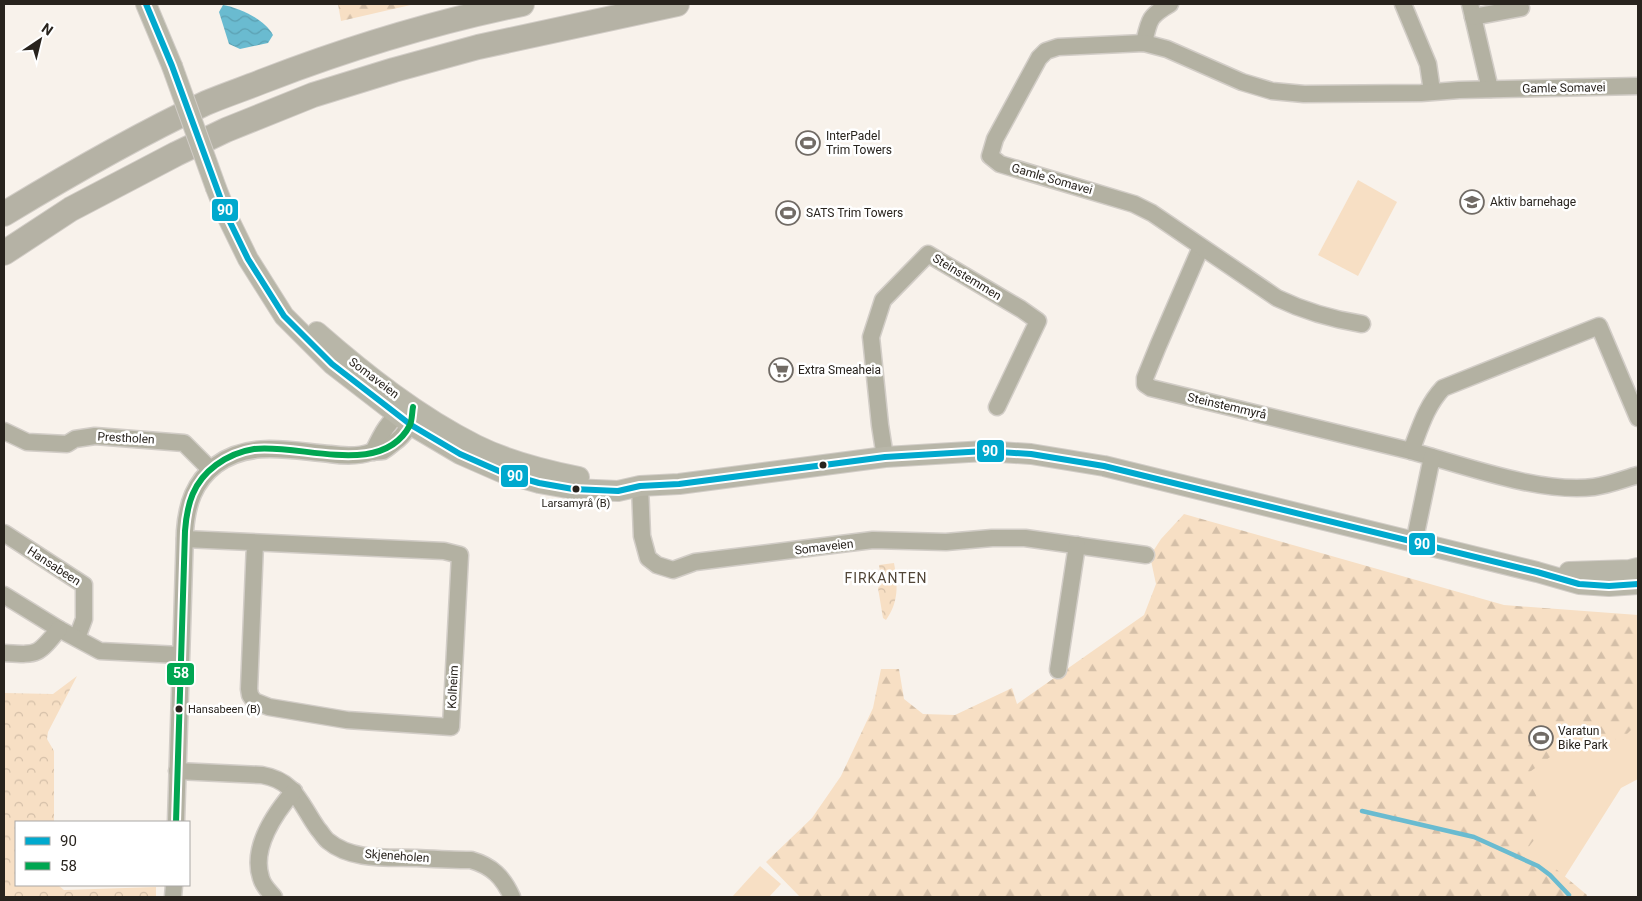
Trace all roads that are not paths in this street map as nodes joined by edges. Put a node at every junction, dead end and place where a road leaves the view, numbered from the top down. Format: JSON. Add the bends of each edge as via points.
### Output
{"nodes":[{"id":1,"x":146,"y":4,"type":"edge"},
{"id":2,"x":522,"y":4,"type":"edge"},
{"id":3,"x":677,"y":4,"type":"edge"},
{"id":4,"x":1170,"y":4,"type":"edge"},
{"id":5,"x":1403,"y":4,"type":"edge"},
{"id":6,"x":1521,"y":8,"type":"dead end"},
{"id":7,"x":1472,"y":10,"type":"edge"},
{"id":8,"x":1144,"y":43,"type":"junction"},
{"id":9,"x":1638,"y":86,"type":"edge"},
{"id":10,"x":1490,"y":89,"type":"junction"},
{"id":11,"x":1432,"y":91,"type":"junction"},
{"id":12,"x":4,"y":214,"type":"edge"},
{"id":13,"x":1201,"y":247,"type":"junction"},
{"id":14,"x":4,"y":253,"type":"edge"},
{"id":15,"x":1362,"y":324,"type":"dead end"},
{"id":16,"x":998,"y":407,"type":"dead end"},
{"id":17,"x":407,"y":415,"type":"junction"},
{"id":18,"x":1638,"y":418,"type":"edge"},
{"id":19,"x":4,"y":431,"type":"edge"},
{"id":20,"x":1411,"y":451,"type":"junction"},
{"id":21,"x":885,"y":457,"type":"junction"},
{"id":22,"x":1432,"y":457,"type":"junction"},
{"id":23,"x":210,"y":469,"type":"junction"},
{"id":24,"x":1638,"y":475,"type":"edge"},
{"id":25,"x":640,"y":486,"type":"junction"},
{"id":26,"x":4,"y":533,"type":"edge"},
{"id":27,"x":185,"y":539,"type":"junction"},
{"id":28,"x":255,"y":543,"type":"junction"},
{"id":29,"x":1414,"y":543,"type":"junction"},
{"id":30,"x":1077,"y":545,"type":"junction"},
{"id":31,"x":1146,"y":555,"type":"dead end"},
{"id":32,"x":1638,"y":568,"type":"edge"},
{"id":33,"x":1537,"y":572,"type":"junction"},
{"id":34,"x":1638,"y":584,"type":"edge"},
{"id":35,"x":4,"y":595,"type":"edge"},
{"id":36,"x":58,"y":628,"type":"junction"},
{"id":37,"x":77,"y":638,"type":"junction"},
{"id":38,"x":4,"y":653,"type":"edge"},
{"id":39,"x":180,"y":655,"type":"junction"},
{"id":40,"x":1058,"y":670,"type":"dead end"},
{"id":41,"x":177,"y":771,"type":"junction"},
{"id":42,"x":294,"y":791,"type":"junction"},
{"id":43,"x":176,"y":821,"type":"edge"},
{"id":44,"x":274,"y":897,"type":"edge"},
{"id":45,"x":512,"y":897,"type":"edge"}],
"edges":[{"from":1,"to":17,"type":"main road","name":"Somaveien","bridge":true,"via":[[227,216],[248,259],[284,316],[332,364]]},
{"from":2,"to":12,"type":"highway","via":[[471,14],[386,39],[304,65],[207,103],[109,152]]},
{"from":3,"to":14,"type":"highway","via":[[478,47],[313,95],[176,154],[72,209]]},
{"from":4,"to":8,"type":"street","via":[[1154,13],[1147,26]]},
{"from":5,"to":11,"type":"street","via":[[1428,64]]},
{"from":6,"to":7,"type":"street"},
{"from":7,"to":10,"type":"street"},
{"from":8,"to":11,"type":"street","name":"Gamle Somavei","via":[[1272,91],[1304,94]]},
{"from":8,"to":13,"type":"street","name":"Gamle Somavei","via":[[1058,47],[1046,51],[1039,58],[995,139],[990,156],[1000,164],[1134,204]]},
{"from":9,"to":10,"type":"street","name":"Gamle Somavei"},
{"from":10,"to":11,"type":"street","name":"Gamle Somavei"},
{"from":13,"to":15,"type":"street","name":"Gamle Somavei","via":[[1296,308],[1326,318]]},
{"from":13,"to":20,"type":"street","name":"Steinstemmyrå","via":[[1145,378],[1148,387]]},
{"from":16,"to":21,"type":"street","name":"Steinstemmen","via":[[1038,321],[928,254],[883,300],[871,337]]},
{"from":17,"to":23,"type":"street","via":[[384,431],[373,452],[341,456],[254,449],[224,459]]},
{"from":17,"to":25,"type":"main road","name":"Somaveien","via":[[439,424],[477,446],[513,460],[582,477]]},
{"from":18,"to":20,"type":"street","via":[[1599,326],[1443,388],[1432,399]]},
{"from":19,"to":23,"type":"street","name":"Prestholen","via":[[26,442],[67,444],[75,439],[95,436],[184,443]]},
{"from":20,"to":22,"type":"street","name":"Steinstemmyrå"},
{"from":21,"to":25,"type":"main road","name":"Somaveien","via":[[679,484]]},
{"from":21,"to":29,"type":"main road","name":"Somaveien","via":[[985,451],[1040,455],[1104,466]]},
{"from":22,"to":24,"type":"street","name":"Steinstemmyrå","via":[[1562,488],[1594,487]]},
{"from":22,"to":29,"type":"street"},
{"from":23,"to":27,"type":"street","via":[[198,482],[190,499]]},
{"from":25,"to":30,"type":"street","name":"Somaveien","via":[[642,536],[648,558],[673,570],[695,562],[873,540],[946,542],[1025,538]]},
{"from":26,"to":37,"type":"street","name":"Hansabeen","via":[[84,585],[84,619]]},
{"from":27,"to":28,"type":"street","name":"Kolheim"},
{"from":27,"to":39,"type":"street"},
{"from":28,"to":28,"type":"street","name":"Kolheim","via":[[444,551],[460,555],[451,727],[348,720],[269,707],[254,701],[249,689]]},
{"from":29,"to":33,"type":"main road","name":"Somaveien"},
{"from":30,"to":31,"type":"street","name":"Somaveien"},
{"from":30,"to":40,"type":"street"},
{"from":32,"to":33,"type":"main road","name":"Somaveien"},
{"from":33,"to":34,"type":"main road","name":"Somaveien","via":[[1579,584]]},
{"from":35,"to":36,"type":"street"},
{"from":36,"to":37,"type":"street"},
{"from":36,"to":38,"type":"street","via":[[39,651],[32,654]]},
{"from":37,"to":39,"type":"street","via":[[100,651]]},
{"from":39,"to":41,"type":"street"},
{"from":41,"to":42,"type":"street","name":"Skjeneholen","via":[[274,777]]},
{"from":41,"to":43,"type":"street"},
{"from":42,"to":44,"type":"street","via":[[273,819],[259,852],[261,879]]},
{"from":42,"to":45,"type":"street","name":"Skjeneholen","via":[[327,840],[349,852],[483,863],[506,883]]}]}
